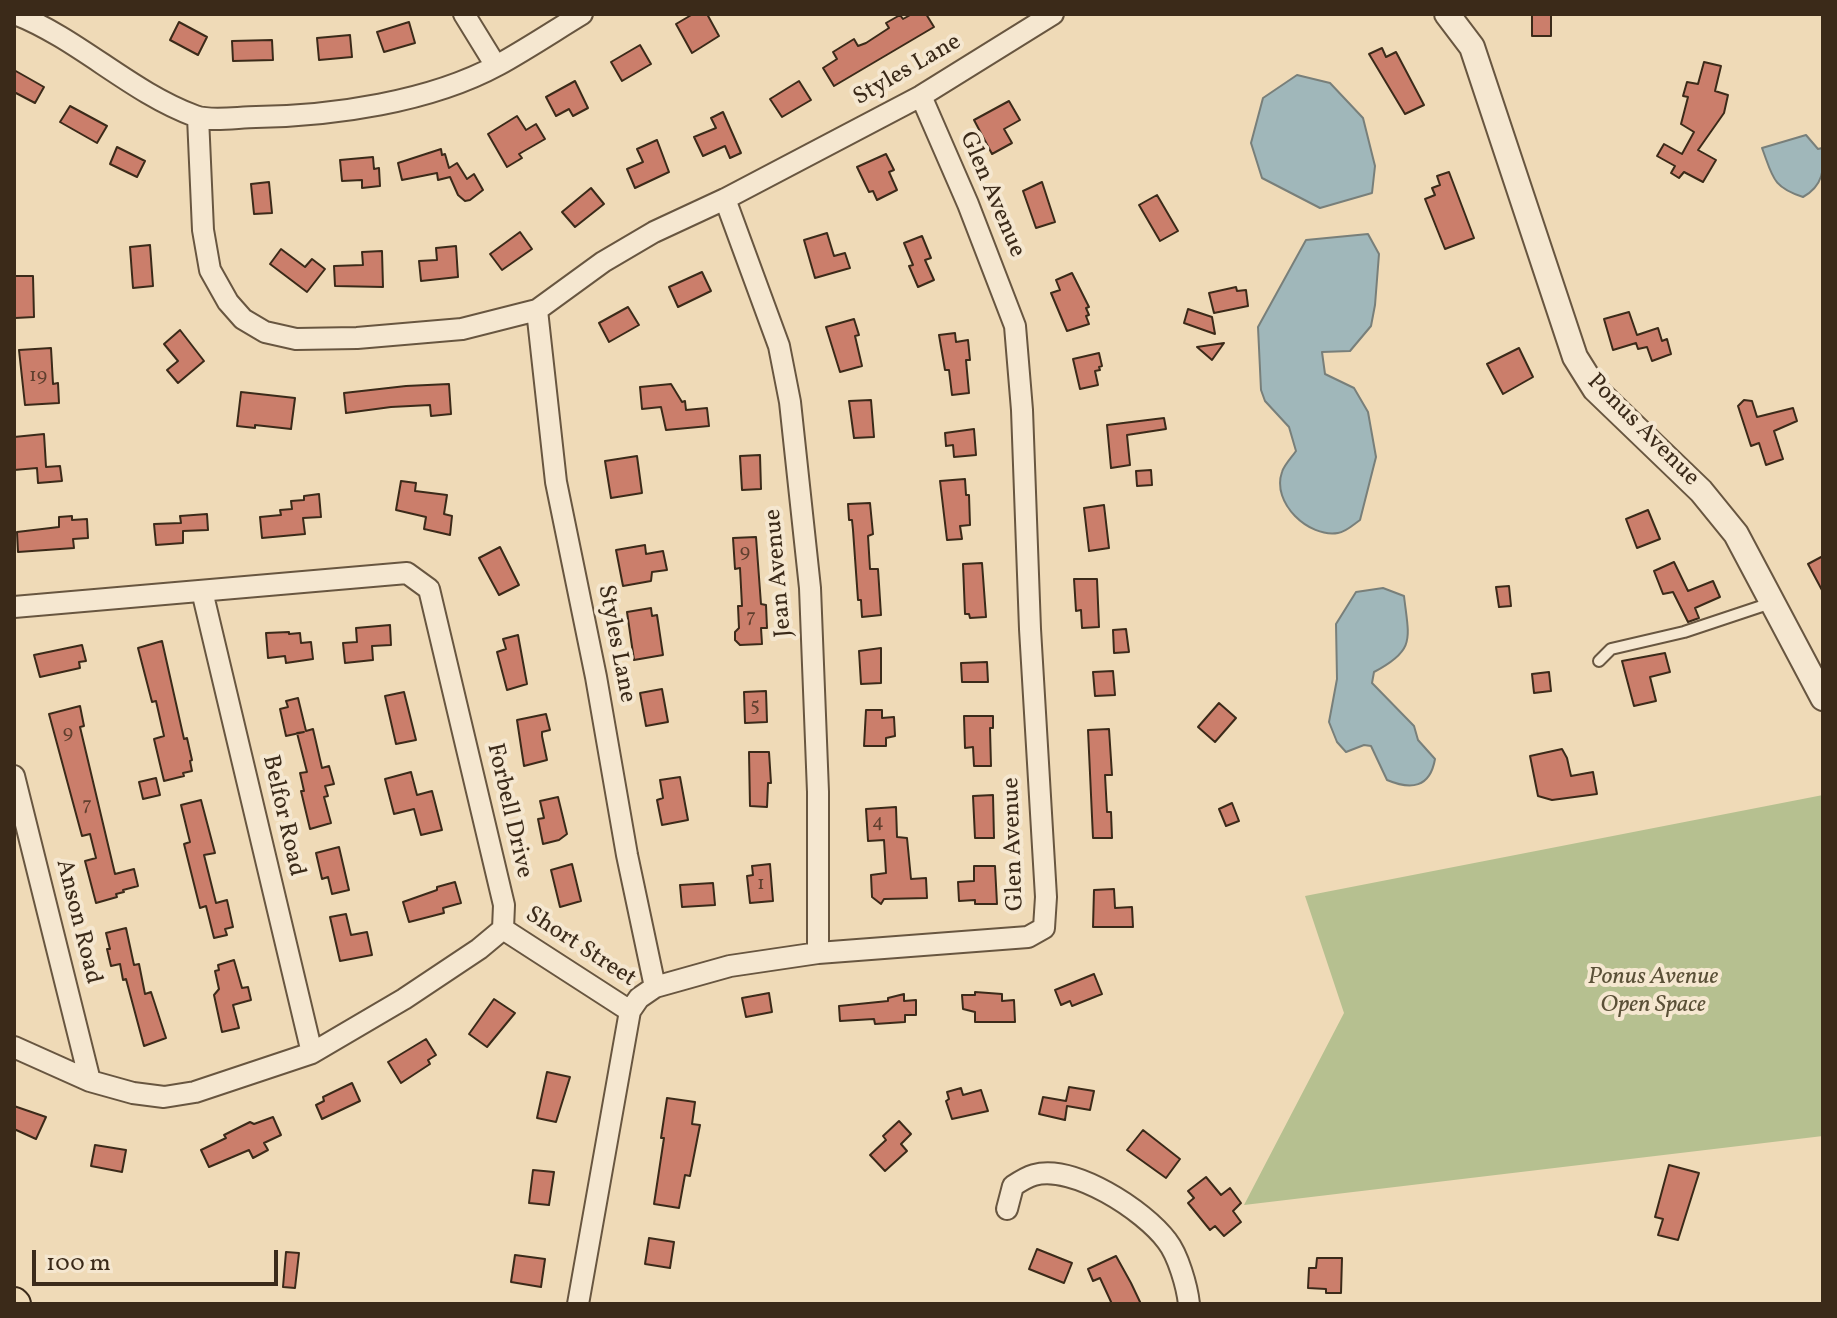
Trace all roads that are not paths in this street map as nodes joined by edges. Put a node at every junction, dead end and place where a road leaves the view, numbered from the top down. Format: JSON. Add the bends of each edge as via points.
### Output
{"nodes":[{"id":1,"x":15,"y":14,"type":"edge"},
{"id":2,"x":464,"y":14,"type":"edge"},
{"id":3,"x":582,"y":14,"type":"edge"},
{"id":4,"x":1053,"y":14,"type":"edge"},
{"id":5,"x":1447,"y":14,"type":"edge"},
{"id":6,"x":1472,"y":14,"type":"edge"},
{"id":7,"x":1472,"y":47,"type":"junction"},
{"id":8,"x":496,"y":66,"type":"junction"},
{"id":9,"x":921,"y":96,"type":"junction"},
{"id":10,"x":198,"y":117,"type":"junction"},
{"id":11,"x":725,"y":199,"type":"junction"},
{"id":12,"x":537,"y":310,"type":"junction"},
{"id":13,"x":202,"y":591,"type":"junction"},
{"id":14,"x":1773,"y":603,"type":"junction"},
{"id":15,"x":14,"y":607,"type":"edge"},
{"id":16,"x":1599,"y":661,"type":"dead end"},
{"id":17,"x":1823,"y":698,"type":"edge"},
{"id":18,"x":14,"y":776,"type":"edge"},
{"id":19,"x":503,"y":929,"type":"junction"},
{"id":20,"x":818,"y":953,"type":"junction"},
{"id":21,"x":655,"y":987,"type":"junction"},
{"id":22,"x":630,"y":1011,"type":"junction"},
{"id":23,"x":14,"y":1047,"type":"edge"},
{"id":24,"x":312,"y":1053,"type":"junction"},
{"id":25,"x":90,"y":1081,"type":"junction"},
{"id":26,"x":1007,"y":1209,"type":"dead end"},
{"id":27,"x":578,"y":1304,"type":"edge"},
{"id":28,"x":1189,"y":1304,"type":"edge"}],
"edges":[{"from":1,"to":10,"type":"street"},
{"from":2,"to":8,"type":"street"},
{"from":3,"to":8,"type":"street"},
{"from":4,"to":9,"type":"street","name":"Styles Lane"},
{"from":5,"to":7,"type":"street","name":"Ponus Avenue"},
{"from":6,"to":7,"type":"street"},
{"from":7,"to":14,"type":"street","name":"Ponus Avenue","via":[[1582,371],[1710,502],[1736,534]]},
{"from":8,"to":10,"type":"street","via":[[429,93],[380,103],[286,117]]},
{"from":9,"to":11,"type":"street","name":"Styles Lane"},
{"from":9,"to":20,"type":"street","name":"Glen Avenue","via":[[1015,326],[1044,928],[1028,937]]},
{"from":10,"to":12,"type":"street","name":"Styles Lane","via":[[210,270],[243,319],[265,332],[296,339],[417,333],[462,329]]},
{"from":11,"to":12,"type":"street","name":"Styles Lane","via":[[603,262]]},
{"from":11,"to":20,"type":"street","name":"Jean Avenue","via":[[779,346],[790,402],[810,588]]},
{"from":12,"to":21,"type":"street","name":"Styles Lane","via":[[556,482]]},
{"from":13,"to":15,"type":"street","name":"Forbell Drive"},
{"from":13,"to":19,"type":"street","name":"Forbell Drive","via":[[407,573],[429,589],[504,905]]},
{"from":13,"to":24,"type":"street","name":"Belfor Road"},
{"from":14,"to":16,"type":"lane","via":[[1611,649]]},
{"from":14,"to":17,"type":"street","name":"Ponus Avenue"},
{"from":18,"to":25,"type":"street","name":"Anson Road"},
{"from":19,"to":22,"type":"street","name":"Short Street"},
{"from":19,"to":24,"type":"street","via":[[404,999]]},
{"from":20,"to":21,"type":"street","name":"Glen Avenue","via":[[730,966]]},
{"from":21,"to":22,"type":"street","name":"Glen Avenue"},
{"from":22,"to":27,"type":"street"},
{"from":23,"to":25,"type":"street"},
{"from":24,"to":25,"type":"street","via":[[195,1092],[164,1097]]},
{"from":26,"to":28,"type":"street","via":[[1013,1186],[1036,1174],[1076,1176],[1124,1202],[1168,1241],[1188,1288]]}]}
